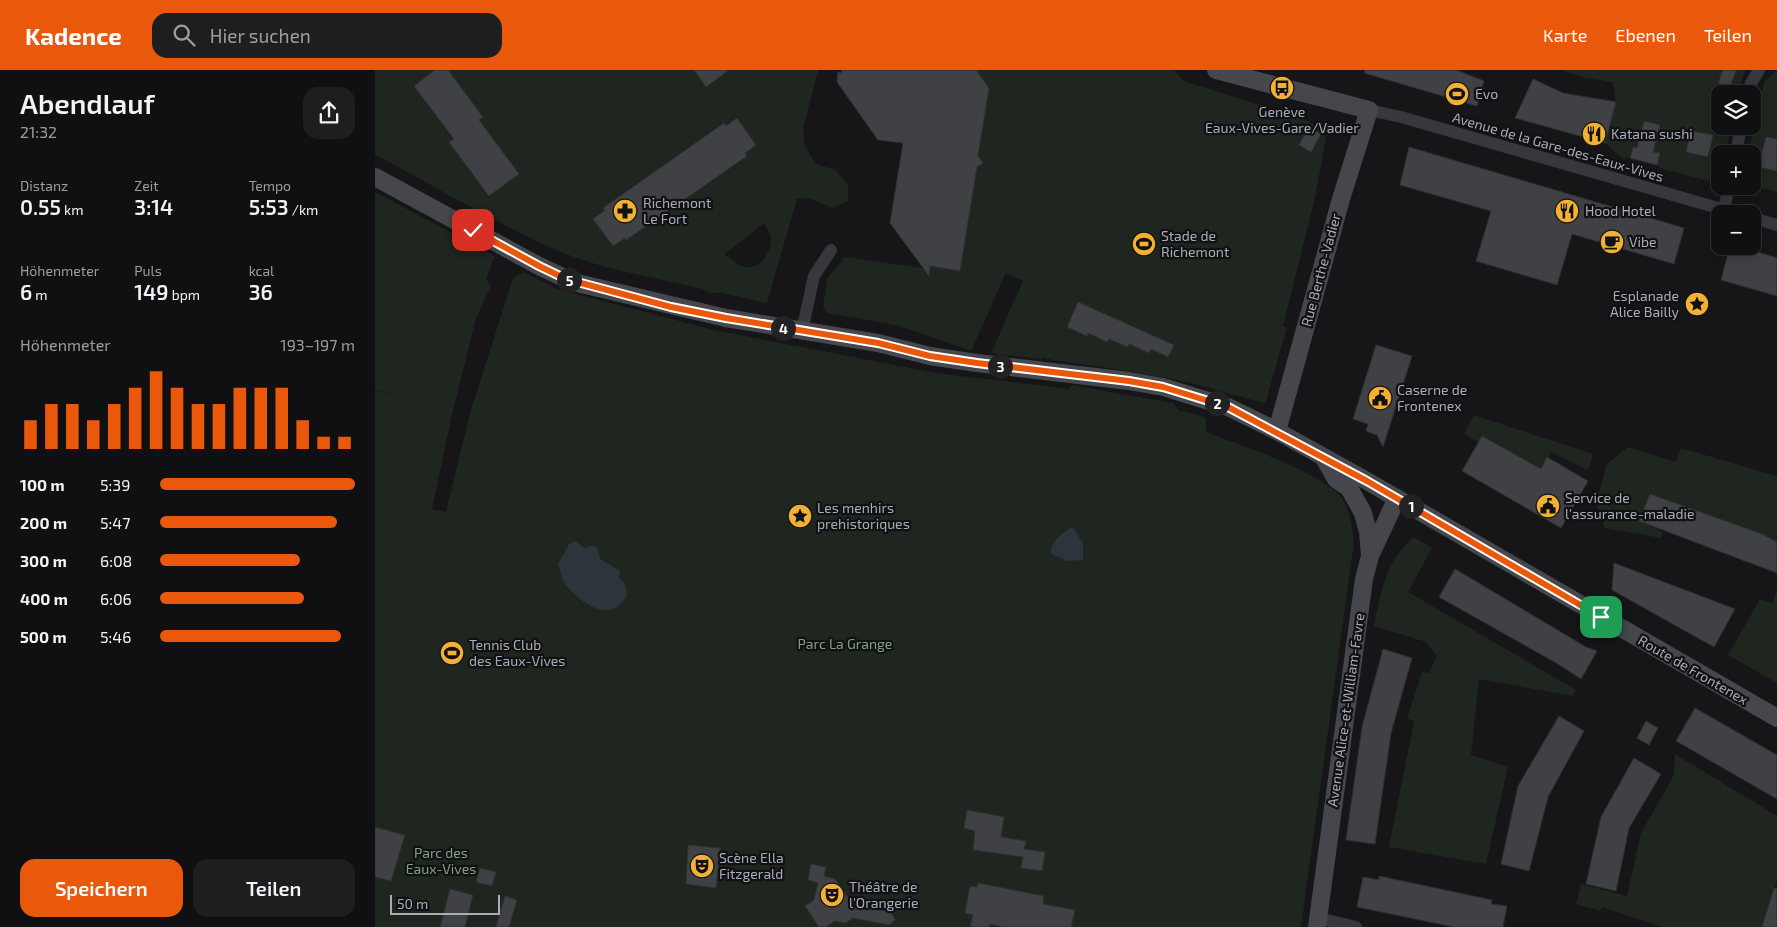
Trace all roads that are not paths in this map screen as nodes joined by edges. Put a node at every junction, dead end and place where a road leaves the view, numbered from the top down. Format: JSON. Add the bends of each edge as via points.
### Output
{"nodes":[{"id":1,"x":1216,"y":70,"type":"edge"},
{"id":2,"x":1759,"y":70,"type":"edge"},
{"id":3,"x":1750,"y":85,"type":"edge"},
{"id":4,"x":1369,"y":110,"type":"junction"},
{"id":5,"x":375,"y":176,"type":"edge"},
{"id":6,"x":1711,"y":206,"type":"edge"},
{"id":7,"x":1761,"y":220,"type":"edge"},
{"id":8,"x":1777,"y":224,"type":"edge"},
{"id":9,"x":831,"y":250,"type":"dead end"},
{"id":10,"x":802,"y":331,"type":"junction"},
{"id":11,"x":1277,"y":431,"type":"junction"},
{"id":12,"x":1323,"y":457,"type":"junction"},
{"id":13,"x":1397,"y":498,"type":"junction"},
{"id":14,"x":1370,"y":556,"type":"junction"},
{"id":15,"x":1777,"y":718,"type":"edge"},
{"id":16,"x":1318,"y":922,"type":"edge"},
{"id":17,"x":1356,"y":927,"type":"edge"}],
"edges":[{"from":1,"to":4,"type":"main road"},
{"from":2,"to":3,"type":"street"},
{"from":4,"to":6,"type":"street","name":"Avenue de la Gare-des-Eaux-Vives"},
{"from":4,"to":11,"type":"main road","name":"Rue Berthe-Vadier"},
{"from":5,"to":10,"type":"main road","name":"Route de Frontenex","via":[[573,282],[671,307]]},
{"from":7,"to":8,"type":"street"},
{"from":9,"to":10,"type":"street","via":[[814,276]]},
{"from":10,"to":11,"type":"main road","name":"Route de Frontenex","via":[[878,343],[930,356],[1163,387],[1228,407]]},
{"from":11,"to":12,"type":"main road","name":"Route de Frontenex"},
{"from":12,"to":13,"type":"main road","name":"Route de Frontenex"},
{"from":12,"to":14,"type":"main road","via":[[1336,479],[1349,488],[1363,513]]},
{"from":13,"to":14,"type":"main road","name":"Avenue Alice-et-William-Favre"},
{"from":13,"to":15,"type":"main road","name":"Route de Frontenex"},
{"from":14,"to":16,"type":"main road","name":"Avenue Alice-et-William-Favre","via":[[1360,601]]},
{"from":16,"to":17,"type":"street"}]}
